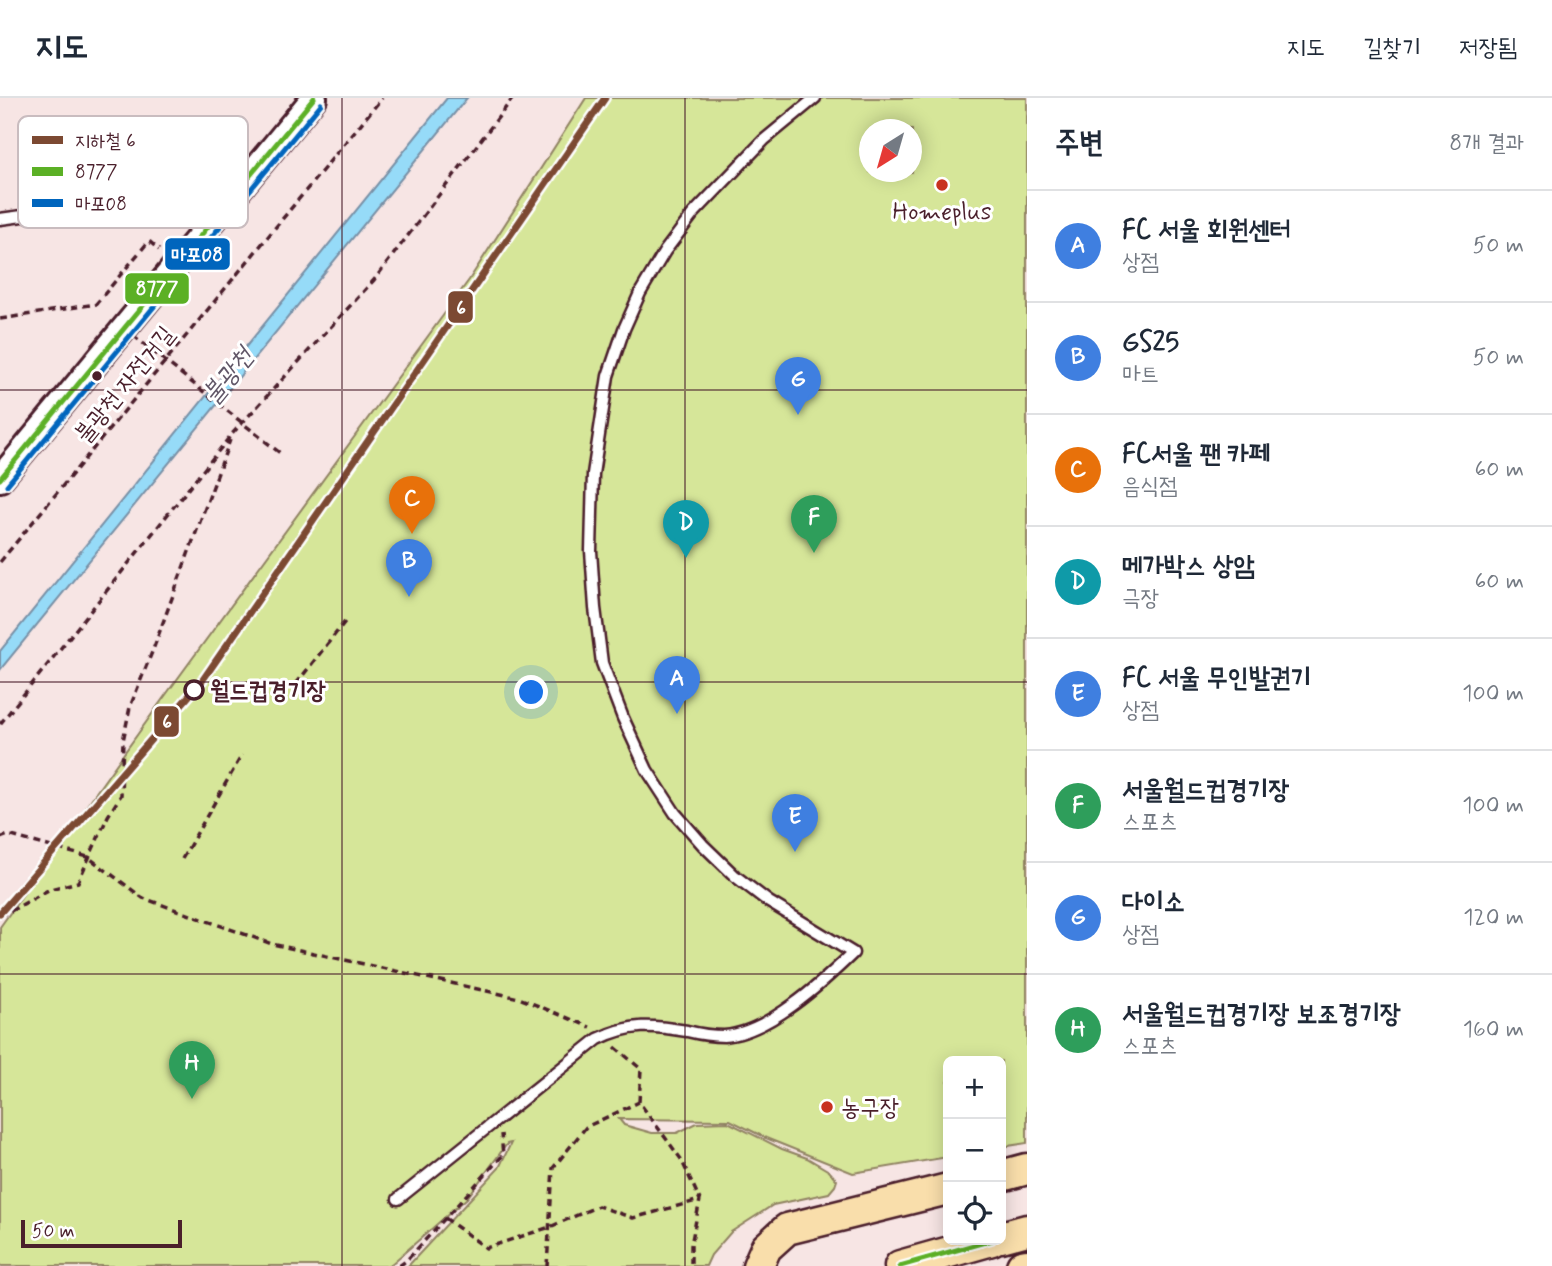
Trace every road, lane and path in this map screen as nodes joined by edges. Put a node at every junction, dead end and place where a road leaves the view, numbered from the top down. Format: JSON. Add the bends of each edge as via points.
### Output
{"nodes":[{"id":1,"x":314,"y":98,"type":"edge"},
{"id":2,"x":382,"y":98,"type":"edge"},
{"id":3,"x":513,"y":98,"type":"edge"},
{"id":4,"x":815,"y":98,"type":"edge"},
{"id":5,"x":248,"y":178,"type":"edge"},
{"id":6,"x":18,"y":217,"type":"edge"},
{"id":7,"x":0,"y":219,"type":"edge"},
{"id":8,"x":207,"y":228,"type":"edge"},
{"id":9,"x":176,"y":265,"type":"junction"},
{"id":10,"x":0,"y":319,"type":"edge"},
{"id":11,"x":124,"y":328,"type":"junction"},
{"id":12,"x":232,"y":434,"type":"junction"},
{"id":13,"x":280,"y":453,"type":"dead end"},
{"id":14,"x":0,"y":479,"type":"edge"},
{"id":15,"x":0,"y":562,"type":"edge"},
{"id":16,"x":348,"y":620,"type":"dead end"},
{"id":17,"x":296,"y":684,"type":"dead end"},
{"id":18,"x":0,"y":724,"type":"edge"},
{"id":19,"x":242,"y":755,"type":"dead end"},
{"id":20,"x":0,"y":838,"type":"edge"},
{"id":21,"x":88,"y":857,"type":"junction"},
{"id":22,"x":182,"y":859,"type":"dead end"},
{"id":23,"x":0,"y":917,"type":"edge"},
{"id":24,"x":602,"y":1037,"type":"junction"},
{"id":25,"x":639,"y":1102,"type":"junction"},
{"id":26,"x":499,"y":1118,"type":"junction"},
{"id":27,"x":1027,"y":1169,"type":"edge"},
{"id":28,"x":1006,"y":1175,"type":"edge"},
{"id":29,"x":943,"y":1190,"type":"edge"},
{"id":30,"x":398,"y":1199,"type":"dead end"},
{"id":31,"x":700,"y":1200,"type":"junction"},
{"id":32,"x":445,"y":1218,"type":"junction"},
{"id":33,"x":550,"y":1227,"type":"junction"},
{"id":34,"x":1027,"y":1230,"type":"edge"},
{"id":35,"x":1006,"y":1236,"type":"edge"},
{"id":36,"x":974,"y":1245,"type":"edge"},
{"id":37,"x":399,"y":1266,"type":"edge"},
{"id":38,"x":548,"y":1266,"type":"edge"},
{"id":39,"x":691,"y":1266,"type":"edge"},
{"id":40,"x":758,"y":1266,"type":"edge"},
{"id":41,"x":900,"y":1266,"type":"edge"}],
"edges":[{"from":1,"to":5,"type":"street"},
{"from":2,"to":15,"type":"path","name":"불광천 자전거길"},
{"from":3,"to":12,"type":"path","via":[[374,280]]},
{"from":4,"to":24,"type":"lane","via":[[764,140],[693,214],[640,293],[608,376],[593,474],[592,551],[602,663],[647,770],[676,813],[736,876],[769,902],[853,953],[824,980],[749,1031],[713,1036],[652,1025]]},
{"from":6,"to":7,"type":"lane"},
{"from":8,"to":9,"type":"street"},
{"from":9,"to":10,"type":"path","via":[[149,241],[96,304]]},
{"from":9,"to":11,"type":"street"},
{"from":11,"to":13,"type":"path","bridge":true},
{"from":11,"to":14,"type":"street"},
{"from":12,"to":18,"type":"path"},
{"from":12,"to":21,"type":"path","via":[[130,707],[123,741],[121,795]]},
{"from":16,"to":17,"type":"path"},
{"from":19,"to":22,"type":"path"},
{"from":20,"to":21,"type":"path","via":[[8,835]]},
{"from":21,"to":23,"type":"path","via":[[78,882],[50,889]]},
{"from":21,"to":24,"type":"path","via":[[143,898],[272,944],[519,998],[593,1028]]},
{"from":24,"to":25,"type":"path","via":[[641,1069]]},
{"from":24,"to":26,"type":"lane"},
{"from":25,"to":31,"type":"path","via":[[681,1159]]},
{"from":25,"to":33,"type":"path","via":[[586,1127],[554,1168]]},
{"from":26,"to":30,"type":"lane"},
{"from":26,"to":32,"type":"path","via":[[503,1155]]},
{"from":27,"to":28,"type":"main road"},
{"from":29,"to":40,"type":"main road","via":[[787,1229],[766,1248]]},
{"from":31,"to":33,"type":"path","via":[[633,1218],[598,1206]]},
{"from":31,"to":39,"type":"path"},
{"from":32,"to":33,"type":"path","via":[[486,1248]]},
{"from":32,"to":37,"type":"path"},
{"from":33,"to":38,"type":"path"},
{"from":34,"to":35,"type":"main road"},
{"from":36,"to":41,"type":"main road"}]}
